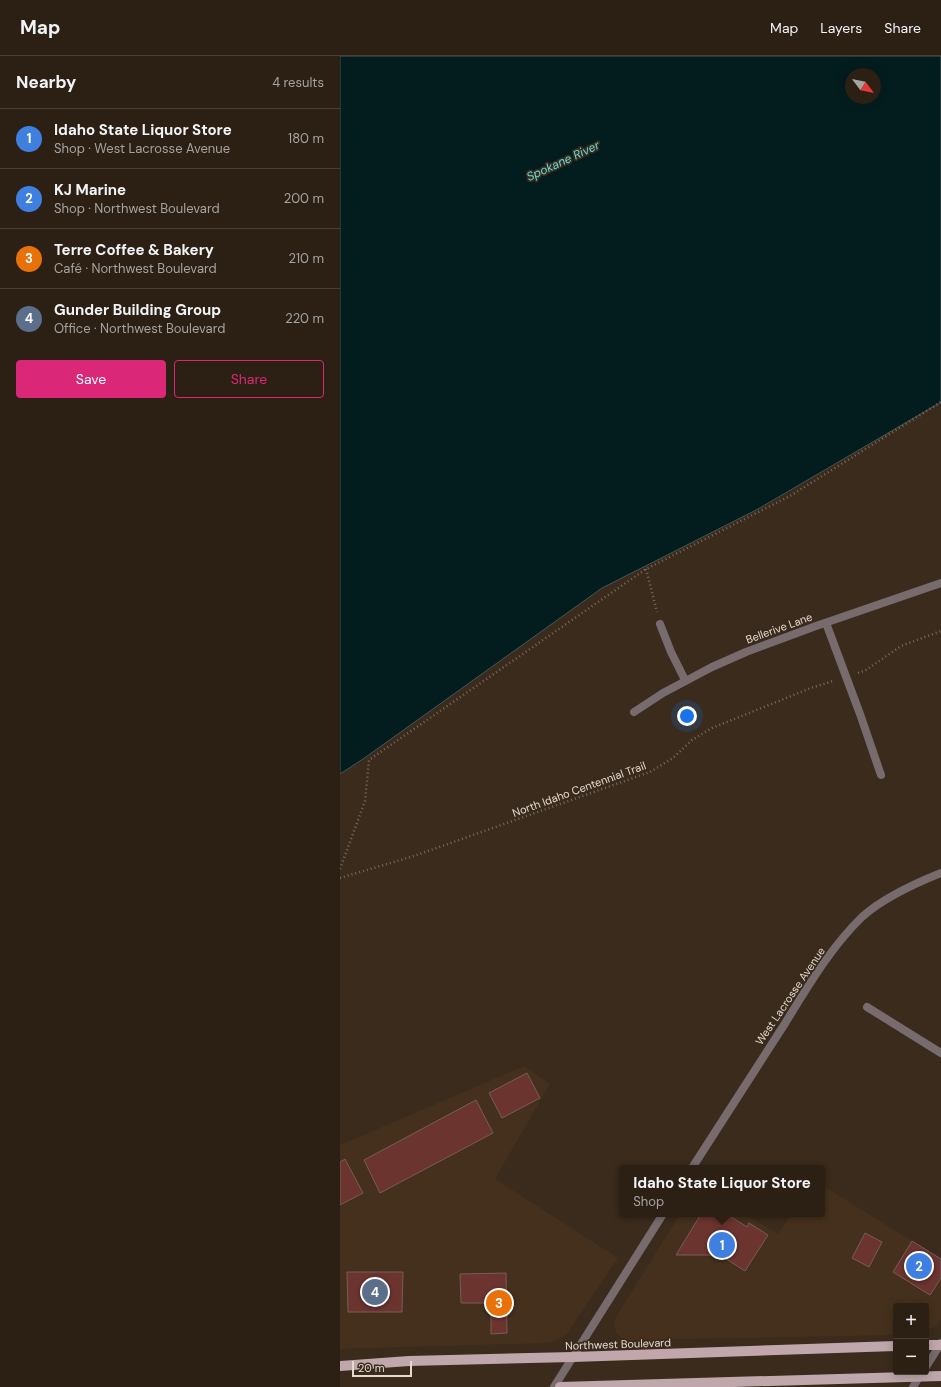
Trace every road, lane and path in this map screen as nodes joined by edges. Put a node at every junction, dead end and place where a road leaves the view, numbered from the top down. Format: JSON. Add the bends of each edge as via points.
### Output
{"nodes":[{"id":1,"x":941,"y":402,"type":"edge"},
{"id":2,"x":646,"y":569,"type":"junction"},
{"id":3,"x":941,"y":584,"type":"edge"},
{"id":4,"x":826,"y":623,"type":"junction"},
{"id":5,"x":660,"y":624,"type":"joint"},
{"id":6,"x":941,"y":631,"type":"edge"},
{"id":7,"x":846,"y":677,"type":"junction"},
{"id":8,"x":685,"y":680,"type":"junction"},
{"id":9,"x":634,"y":712,"type":"dead end"},
{"id":10,"x":881,"y":775,"type":"dead end"},
{"id":11,"x":340,"y":869,"type":"edge"},
{"id":12,"x":941,"y":873,"type":"edge"},
{"id":13,"x":340,"y":878,"type":"edge"},
{"id":14,"x":867,"y":1007,"type":"dead end"},
{"id":15,"x":941,"y":1053,"type":"edge"},
{"id":16,"x":694,"y":1165,"type":"edge"},
{"id":17,"x":661,"y":1217,"type":"edge"},
{"id":18,"x":941,"y":1344,"type":"edge"},
{"id":19,"x":929,"y":1345,"type":"edge"},
{"id":20,"x":893,"y":1346,"type":"edge"},
{"id":21,"x":573,"y":1357,"type":"junction"},
{"id":22,"x":929,"y":1362,"type":"edge"},
{"id":23,"x":340,"y":1366,"type":"edge"},
{"id":24,"x":893,"y":1375,"type":"edge"},
{"id":25,"x":920,"y":1375,"type":"edge"},
{"id":26,"x":929,"y":1375,"type":"edge"},
{"id":27,"x":941,"y":1376,"type":"edge"},
{"id":28,"x":554,"y":1387,"type":"edge"},
{"id":29,"x":560,"y":1387,"type":"edge"},
{"id":30,"x":913,"y":1387,"type":"edge"}],
"edges":[{"from":1,"to":2,"type":"path","via":[[790,496]]},
{"from":2,"to":5,"type":"path"},
{"from":2,"to":11,"type":"path","via":[[369,760],[365,801]]},
{"from":3,"to":4,"type":"street","name":"Bellerive Lane"},
{"from":4,"to":7,"type":"street"},
{"from":4,"to":8,"type":"street","name":"Bellerive Lane","via":[[746,652]]},
{"from":5,"to":8,"type":"street"},
{"from":6,"to":7,"type":"path","name":"North Idaho Centennial Trail","via":[[900,646],[866,670]]},
{"from":7,"to":10,"type":"street"},
{"from":7,"to":13,"type":"path","name":"North Idaho Centennial Trail","via":[[811,688],[712,728],[650,772],[414,856]]},
{"from":8,"to":9,"type":"street","name":"Bellerive Lane"},
{"from":12,"to":16,"type":"street","name":"West Lacrosse Avenue","via":[[891,897],[863,917],[843,939],[805,989]]},
{"from":14,"to":15,"type":"street"},
{"from":17,"to":21,"type":"street"},
{"from":18,"to":19,"type":"main road"},
{"from":18,"to":22,"type":"street"},
{"from":20,"to":21,"type":"main road","name":"Northwest Boulevard"},
{"from":21,"to":23,"type":"main road","name":"Northwest Boulevard","via":[[409,1361]]},
{"from":21,"to":28,"type":"street"},
{"from":24,"to":29,"type":"main road"},
{"from":25,"to":30,"type":"street"},
{"from":26,"to":27,"type":"main road"}]}
